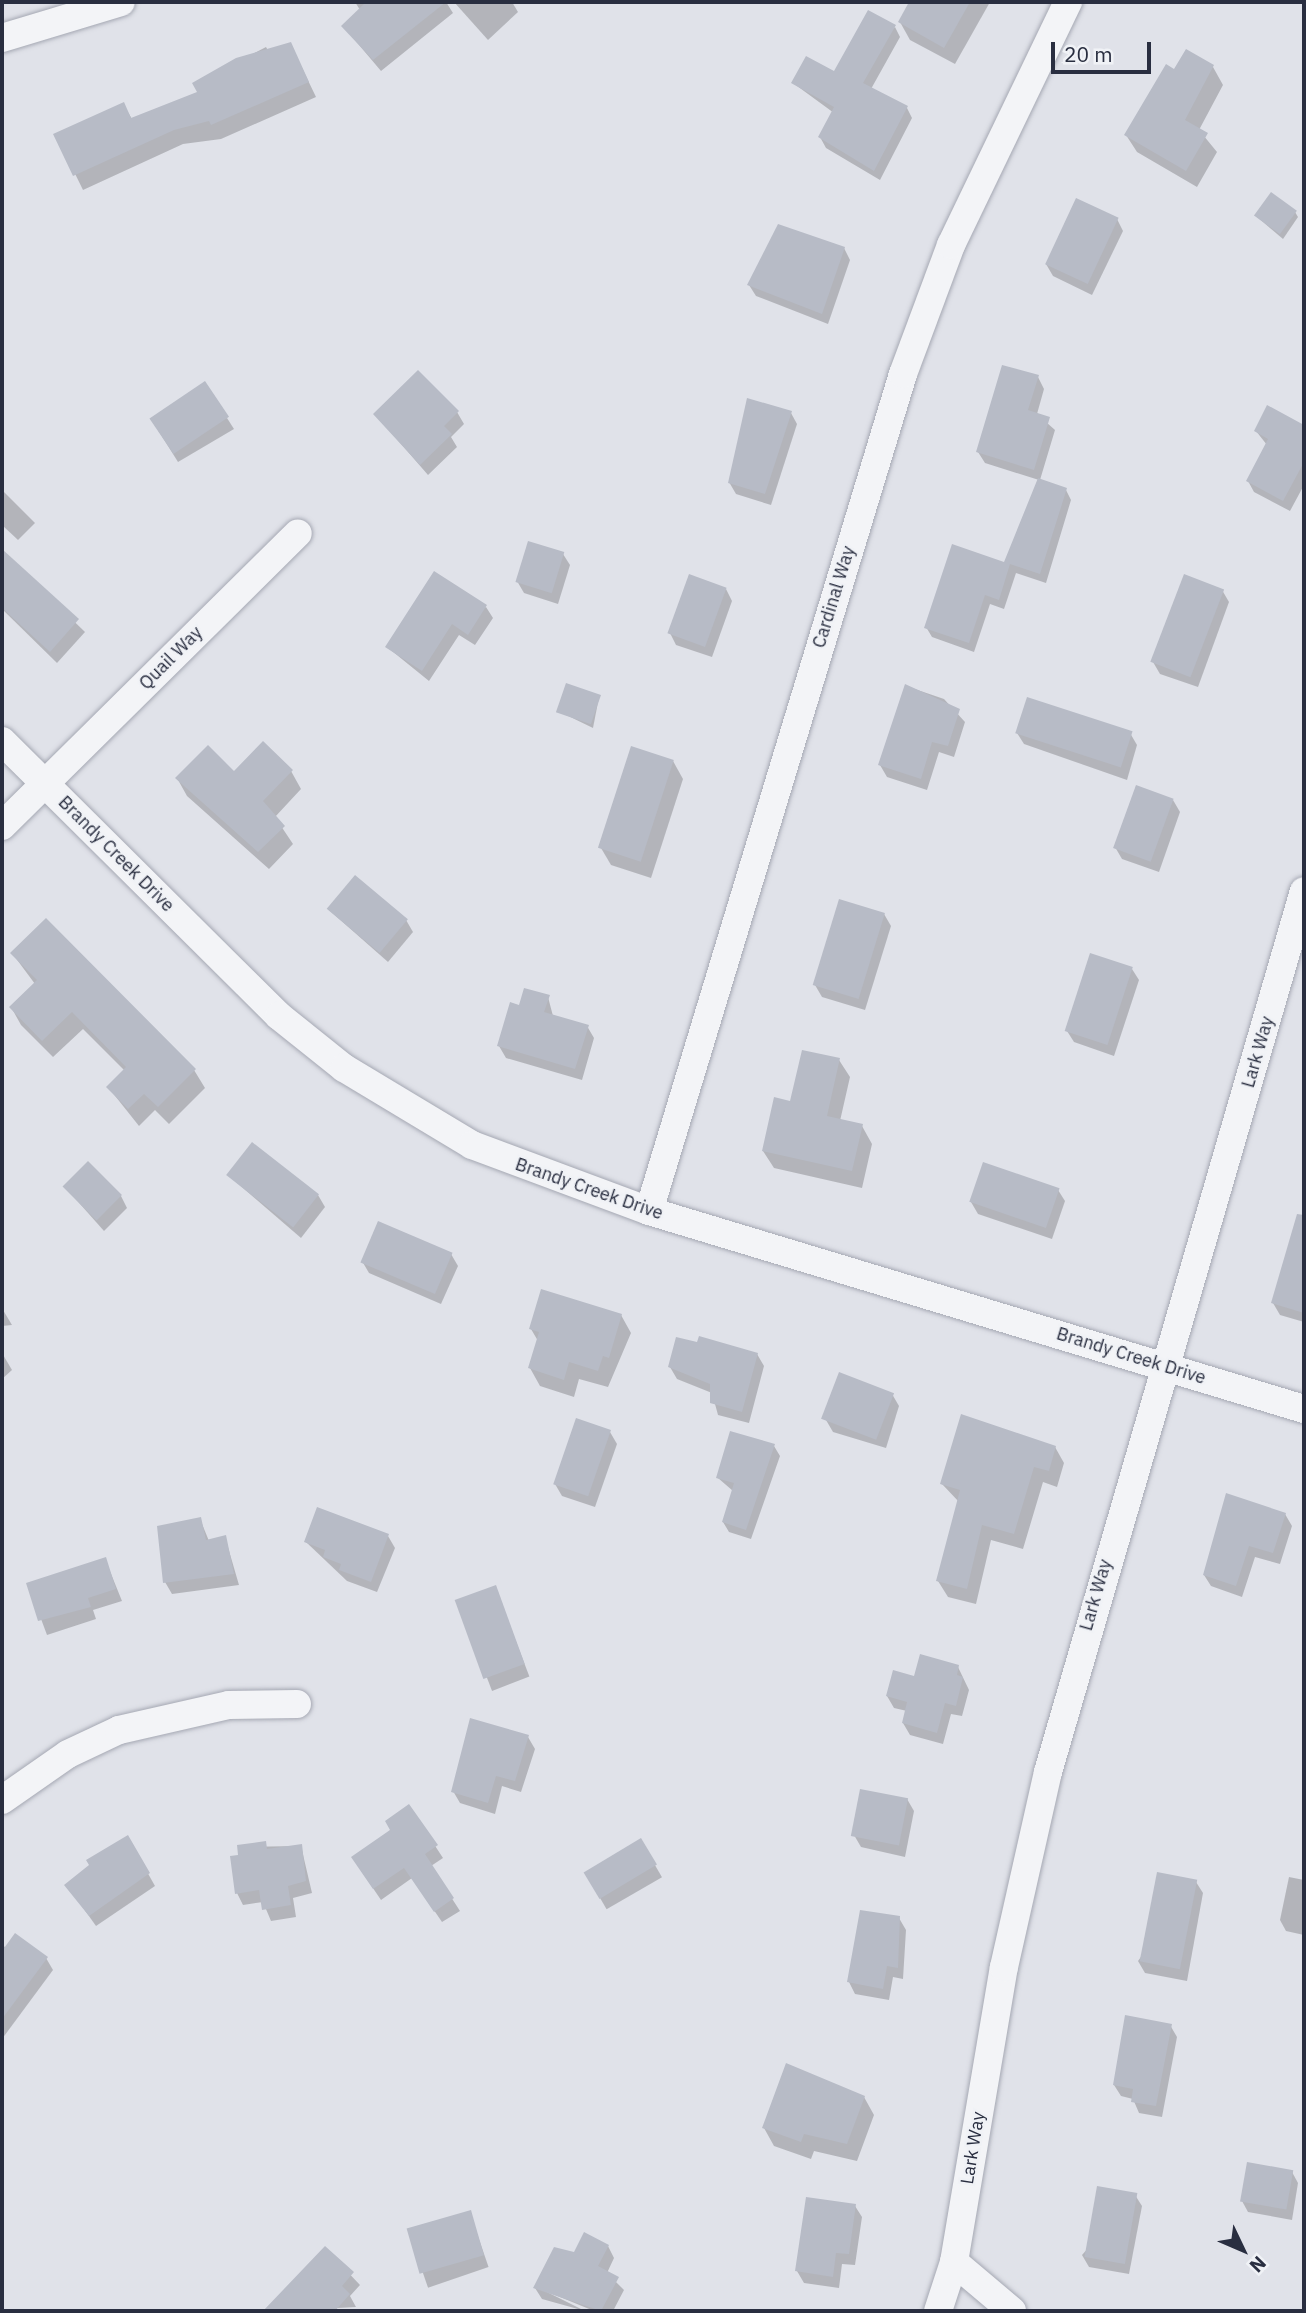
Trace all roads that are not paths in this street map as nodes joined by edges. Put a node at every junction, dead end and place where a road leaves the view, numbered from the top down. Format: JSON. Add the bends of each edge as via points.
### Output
{"nodes":[{"id":1,"x":121,"y":2,"type":"edge"},
{"id":2,"x":1068,"y":2,"type":"edge"},
{"id":3,"x":2,"y":38,"type":"edge"},
{"id":4,"x":298,"y":533,"type":"dead end"},
{"id":5,"x":2,"y":741,"type":"edge"},
{"id":6,"x":45,"y":783,"type":"junction"},
{"id":7,"x":2,"y":826,"type":"edge"},
{"id":8,"x":1304,"y":891,"type":"edge"},
{"id":9,"x":649,"y":1211,"type":"junction"},
{"id":10,"x":1166,"y":1367,"type":"junction"},
{"id":11,"x":1304,"y":1409,"type":"edge"},
{"id":12,"x":297,"y":1704,"type":"dead end"},
{"id":13,"x":2,"y":1800,"type":"edge"},
{"id":14,"x":954,"y":2262,"type":"junction"},
{"id":15,"x":938,"y":2311,"type":"edge"},
{"id":16,"x":1012,"y":2311,"type":"edge"}],
"edges":[{"from":1,"to":3,"type":"street"},
{"from":2,"to":9,"type":"street","name":"Cardinal Way","via":[[951,245],[903,374]]},
{"from":4,"to":6,"type":"street","name":"Quail Way"},
{"from":5,"to":6,"type":"street","name":"Brandy Creek Drive"},
{"from":6,"to":7,"type":"street","name":"Quail Way"},
{"from":6,"to":9,"type":"street","name":"Brandy Creek Drive","via":[[279,1016],[344,1068],[472,1145]]},
{"from":8,"to":10,"type":"street","name":"Lark Way"},
{"from":9,"to":10,"type":"street","name":"Brandy Creek Drive"},
{"from":10,"to":11,"type":"street","name":"Brandy Creek Drive"},
{"from":10,"to":14,"type":"street","name":"Lark Way","via":[[1048,1772],[1004,1967]]},
{"from":12,"to":13,"type":"street","via":[[229,1705],[119,1730],[68,1754]]},
{"from":14,"to":15,"type":"street","name":"Lark Way"},
{"from":14,"to":16,"type":"street"}]}
